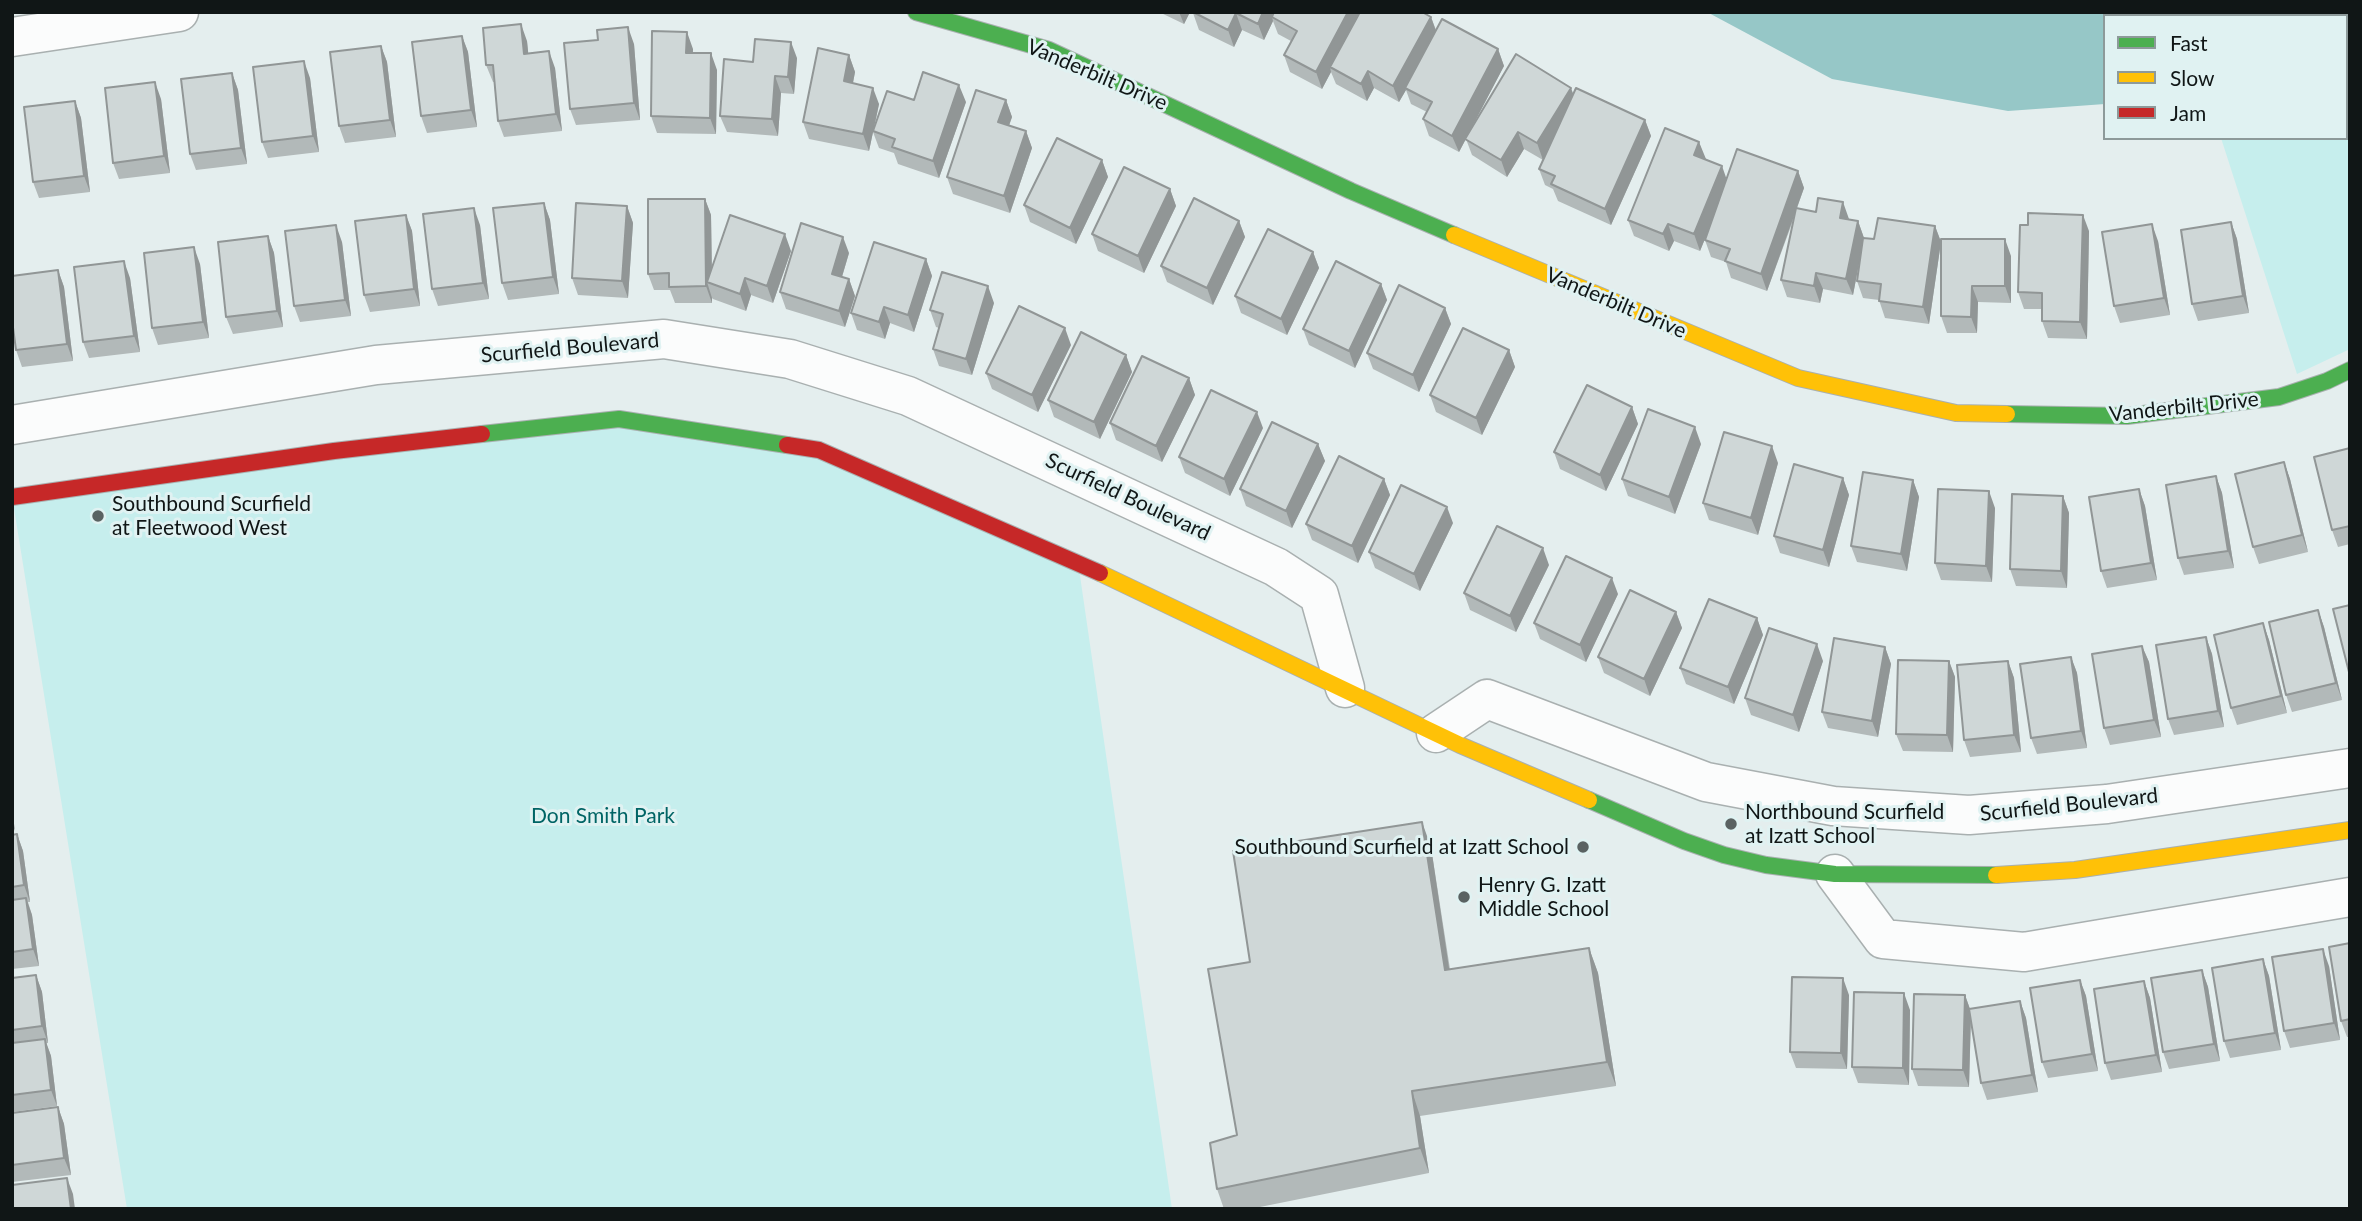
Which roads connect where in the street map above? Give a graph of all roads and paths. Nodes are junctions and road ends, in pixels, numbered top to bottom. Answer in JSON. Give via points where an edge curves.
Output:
{"nodes":[{"id":1,"x":178,"y":12,"type":"edge"},
{"id":2,"x":916,"y":12,"type":"edge"},
{"id":3,"x":12,"y":37,"type":"edge"},
{"id":4,"x":2350,"y":370,"type":"edge"},
{"id":5,"x":12,"y":425,"type":"edge"},
{"id":6,"x":12,"y":496,"type":"edge"},
{"id":7,"x":1345,"y":688,"type":"junction"},
{"id":8,"x":1436,"y":733,"type":"junction"},
{"id":9,"x":2350,"y":768,"type":"edge"},
{"id":10,"x":2350,"y":830,"type":"edge"},
{"id":11,"x":1835,"y":874,"type":"junction"},
{"id":12,"x":2350,"y":897,"type":"edge"}],
"edges":[{"from":1,"to":3,"type":"street"},
{"from":2,"to":4,"type":"street","name":"Vanderbilt Drive","via":[[1049,50],[1350,191],[1798,378],[1956,414],[2127,416],[2279,397]]},
{"from":5,"to":7,"type":"street","name":"Scurfield Boulevard","via":[[376,365],[664,339],[790,359],[908,396],[1276,567],[1319,595]]},
{"from":6,"to":7,"type":"street","via":[[334,451],[619,419],[819,450],[1079,562]]},
{"from":7,"to":8,"type":"street"},
{"from":8,"to":9,"type":"street","name":"Scurfield Boulevard","via":[[1487,699],[1706,782],[1833,806],[1969,815],[2108,804]]},
{"from":8,"to":11,"type":"street","via":[[1684,841],[1756,862]]},
{"from":10,"to":11,"type":"street","via":[[2075,870],[1977,876]]},
{"from":11,"to":12,"type":"street","via":[[1883,939],[2024,952]]}]}
